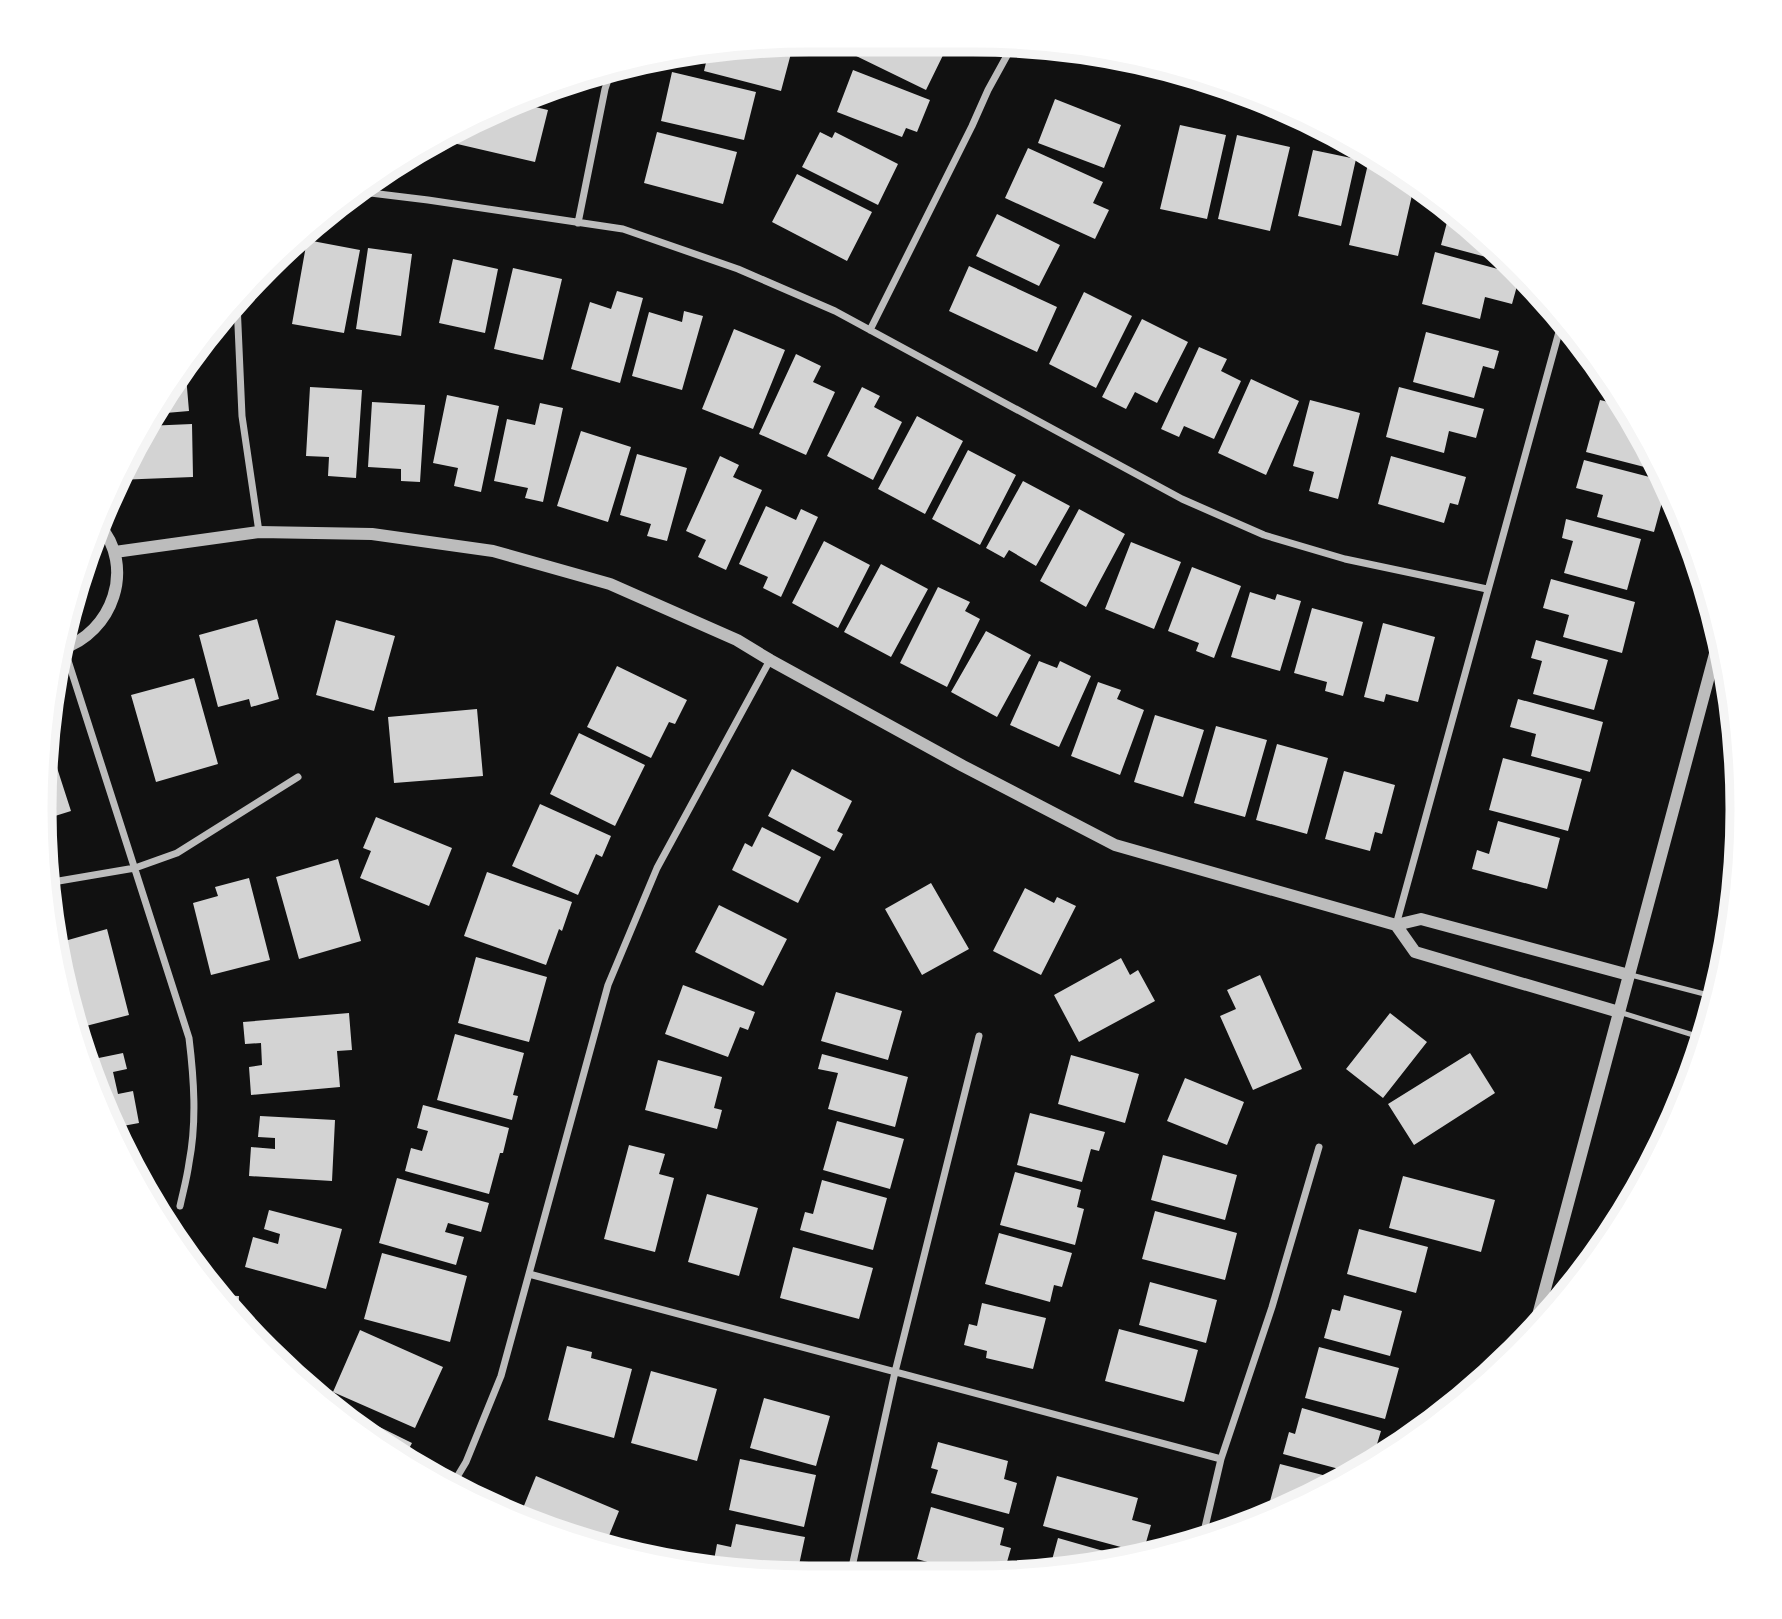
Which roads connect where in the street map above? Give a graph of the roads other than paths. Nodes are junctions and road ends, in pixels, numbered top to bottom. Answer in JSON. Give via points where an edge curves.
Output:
{"nodes":[{"id":1,"x":1008,"y":53,"type":"edge"},
{"id":2,"x":608,"y":80,"type":"edge"},
{"id":3,"x":371,"y":193,"type":"edge"},
{"id":4,"x":578,"y":223,"type":"junction"},
{"id":5,"x":237,"y":313,"type":"edge"},
{"id":6,"x":870,"y":330,"type":"junction"},
{"id":7,"x":1559,"y":331,"type":"edge"},
{"id":8,"x":259,"y":532,"type":"junction"},
{"id":9,"x":105,"y":533,"type":"edge"},
{"id":10,"x":115,"y":552,"type":"junction"},
{"id":11,"x":1487,"y":589,"type":"junction"},
{"id":12,"x":71,"y":643,"type":"edge"},
{"id":13,"x":1714,"y":658,"type":"edge"},
{"id":14,"x":770,"y":660,"type":"junction"},
{"id":15,"x":67,"y":661,"type":"edge"},
{"id":16,"x":298,"y":777,"type":"dead end"},
{"id":17,"x":135,"y":868,"type":"junction"},
{"id":18,"x":56,"y":881,"type":"edge"},
{"id":19,"x":1396,"y":925,"type":"junction"},
{"id":20,"x":1629,"y":975,"type":"junction"},
{"id":21,"x":1706,"y":995,"type":"edge"},
{"id":22,"x":1619,"y":1012,"type":"junction"},
{"id":23,"x":1695,"y":1035,"type":"edge"},
{"id":24,"x":979,"y":1036,"type":"dead end"},
{"id":25,"x":1319,"y":1147,"type":"dead end"},
{"id":26,"x":180,"y":1206,"type":"dead end"},
{"id":27,"x":529,"y":1274,"type":"junction"},
{"id":28,"x":1539,"y":1312,"type":"edge"},
{"id":29,"x":895,"y":1372,"type":"junction"},
{"id":30,"x":1221,"y":1459,"type":"junction"},
{"id":31,"x":457,"y":1478,"type":"edge"},
{"id":32,"x":1204,"y":1530,"type":"edge"},
{"id":33,"x":852,"y":1566,"type":"edge"}],
"edges":[{"from":1,"to":6,"type":"street"},
{"from":2,"to":4,"type":"street"},
{"from":3,"to":4,"type":"street"},
{"from":4,"to":6,"type":"street","via":[[623,229],[738,269]]},
{"from":5,"to":8,"type":"street","via":[[242,416]]},
{"from":6,"to":11,"type":"street","via":[[1182,499],[1264,535],[1345,559]]},
{"from":7,"to":11,"type":"street"},
{"from":8,"to":10,"type":"street"},
{"from":8,"to":14,"type":"street","via":[[372,534],[493,551],[610,584],[737,640]]},
{"from":9,"to":10,"type":"street"},
{"from":10,"to":12,"type":"street","via":[[118,579],[109,611],[92,632]]},
{"from":11,"to":19,"type":"street"},
{"from":13,"to":20,"type":"street"},
{"from":14,"to":19,"type":"street","via":[[1115,845]]},
{"from":14,"to":27,"type":"street","via":[[657,869],[608,985]]},
{"from":15,"to":17,"type":"street"},
{"from":16,"to":17,"type":"street","via":[[177,853]]},
{"from":17,"to":18,"type":"street"},
{"from":17,"to":26,"type":"street","via":[[189,1038],[194,1073],[190,1162]]},
{"from":19,"to":20,"type":"street","via":[[1421,919]]},
{"from":19,"to":22,"type":"street","via":[[1415,952]]},
{"from":20,"to":21,"type":"lane"},
{"from":20,"to":22,"type":"street"},
{"from":22,"to":23,"type":"lane"},
{"from":22,"to":28,"type":"street"},
{"from":24,"to":29,"type":"street"},
{"from":25,"to":30,"type":"street"},
{"from":27,"to":29,"type":"street"},
{"from":27,"to":31,"type":"street","via":[[501,1376]]},
{"from":29,"to":30,"type":"street"},
{"from":29,"to":33,"type":"street"},
{"from":30,"to":32,"type":"street"}]}
